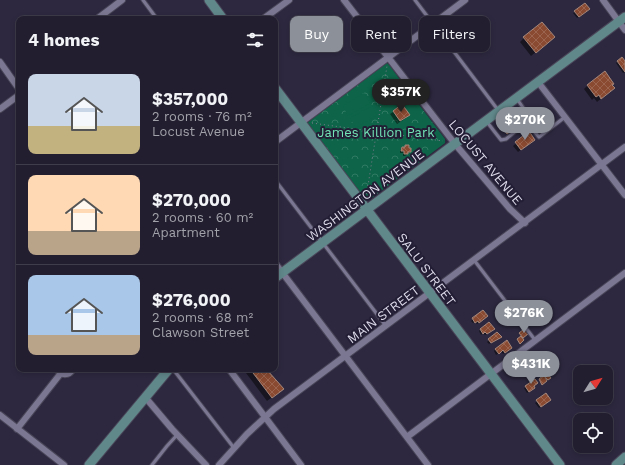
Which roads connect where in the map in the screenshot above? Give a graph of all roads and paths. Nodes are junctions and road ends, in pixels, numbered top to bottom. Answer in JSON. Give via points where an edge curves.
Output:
{"nodes":[{"id":1,"x":122,"y":0,"type":"edge"},
{"id":2,"x":143,"y":0,"type":"edge"},
{"id":3,"x":209,"y":0,"type":"edge"},
{"id":4,"x":289,"y":0,"type":"edge"},
{"id":5,"x":344,"y":0,"type":"edge"},
{"id":6,"x":415,"y":0,"type":"edge"},
{"id":7,"x":466,"y":0,"type":"edge"},
{"id":8,"x":603,"y":0,"type":"edge"},
{"id":9,"x":100,"y":16,"type":"edge"},
{"id":10,"x":155,"y":16,"type":"edge"},
{"id":11,"x":221,"y":16,"type":"edge"},
{"id":12,"x":267,"y":16,"type":"edge"},
{"id":13,"x":427,"y":16,"type":"edge"},
{"id":14,"x":444,"y":16,"type":"edge"},
{"id":15,"x":622,"y":20,"type":"edge"},
{"id":16,"x":625,"y":30,"type":"edge"},
{"id":17,"x":419,"y":34,"type":"edge"},
{"id":18,"x":454,"y":52,"type":"edge"},
{"id":19,"x":388,"y":57,"type":"junction"},
{"id":20,"x":0,"y":62,"type":"edge"},
{"id":21,"x":387,"y":66,"type":"dead end"},
{"id":22,"x":16,"y":79,"type":"edge"},
{"id":23,"x":538,"y":82,"type":"junction"},
{"id":24,"x":278,"y":92,"type":"edge"},
{"id":25,"x":16,"y":97,"type":"edge"},
{"id":26,"x":516,"y":98,"type":"junction"},
{"id":27,"x":0,"y":109,"type":"edge"},
{"id":28,"x":499,"y":111,"type":"junction"},
{"id":29,"x":565,"y":117,"type":"junction"},
{"id":30,"x":486,"y":121,"type":"junction"},
{"id":31,"x":305,"y":123,"type":"junction"},
{"id":32,"x":527,"y":123,"type":"junction"},
{"id":33,"x":377,"y":132,"type":"junction"},
{"id":34,"x":278,"y":140,"type":"edge"},
{"id":35,"x":443,"y":141,"type":"dead end"},
{"id":36,"x":455,"y":144,"type":"junction"},
{"id":37,"x":625,"y":148,"type":"edge"},
{"id":38,"x":602,"y":165,"type":"junction"},
{"id":39,"x":278,"y":184,"type":"edge"},
{"id":40,"x":625,"y":195,"type":"edge"},
{"id":41,"x":364,"y":200,"type":"dead end"},
{"id":42,"x":367,"y":210,"type":"junction"},
{"id":43,"x":525,"y":223,"type":"junction"},
{"id":44,"x":323,"y":243,"type":"junction"},
{"id":45,"x":474,"y":260,"type":"junction"},
{"id":46,"x":625,"y":273,"type":"edge"},
{"id":47,"x":279,"y":275,"type":"edge"},
{"id":48,"x":430,"y":293,"type":"junction"},
{"id":49,"x":386,"y":326,"type":"junction"},
{"id":50,"x":535,"y":340,"type":"junction"},
{"id":51,"x":346,"y":356,"type":"junction"},
{"id":52,"x":58,"y":372,"type":"edge"},
{"id":53,"x":166,"y":372,"type":"edge"},
{"id":54,"x":175,"y":372,"type":"edge"},
{"id":55,"x":231,"y":372,"type":"edge"},
{"id":56,"x":490,"y":374,"type":"junction"},
{"id":57,"x":145,"y":397,"type":"junction"},
{"id":58,"x":0,"y":415,"type":"edge"},
{"id":59,"x":265,"y":416,"type":"junction"},
{"id":60,"x":17,"y":429,"type":"junction"},
{"id":61,"x":178,"y":435,"type":"junction"},
{"id":62,"x":407,"y":437,"type":"junction"},
{"id":63,"x":234,"y":448,"type":"junction"},
{"id":64,"x":625,"y":457,"type":"edge"},
{"id":65,"x":64,"y":465,"type":"edge"},
{"id":66,"x":89,"y":465,"type":"edge"},
{"id":67,"x":152,"y":465,"type":"edge"},
{"id":68,"x":206,"y":465,"type":"edge"},
{"id":69,"x":219,"y":465,"type":"edge"},
{"id":70,"x":301,"y":465,"type":"edge"},
{"id":71,"x":428,"y":465,"type":"edge"},
{"id":72,"x":560,"y":465,"type":"edge"},
{"id":73,"x":616,"y":465,"type":"edge"}],
"edges":[{"from":1,"to":9,"type":"street"},
{"from":2,"to":10,"type":"lane"},
{"from":3,"to":11,"type":"main road"},
{"from":4,"to":12,"type":"street"},
{"from":5,"to":19,"type":"street","name":"LOCUST AVENUE"},
{"from":6,"to":13,"type":"lane"},
{"from":7,"to":14,"type":"street"},
{"from":8,"to":15,"type":"street"},
{"from":15,"to":16,"type":"street"},
{"from":15,"to":23,"type":"main road","name":"WASHINGTON AVENUE"},
{"from":17,"to":19,"type":"street"},
{"from":18,"to":28,"type":"lane"},
{"from":19,"to":31,"type":"street"},
{"from":19,"to":36,"type":"street","name":"LOCUST AVENUE"},
{"from":20,"to":22,"type":"street"},
{"from":21,"to":33,"type":"path"},
{"from":23,"to":26,"type":"main road","name":"WASHINGTON AVENUE"},
{"from":23,"to":29,"type":"street"},
{"from":24,"to":31,"type":"main road","name":"SALU STREET"},
{"from":25,"to":27,"type":"street"},
{"from":26,"to":28,"type":"main road","name":"WASHINGTON AVENUE"},
{"from":26,"to":32,"type":"lane","via":[[531,119]]},
{"from":28,"to":30,"type":"main road","name":"WASHINGTON AVENUE"},
{"from":29,"to":32,"type":"lane","via":[[539,137]]},
{"from":29,"to":38,"type":"street"},
{"from":30,"to":32,"type":"lane","via":[[501,140]]},
{"from":30,"to":36,"type":"main road","name":"WASHINGTON AVENUE"},
{"from":31,"to":33,"type":"path"},
{"from":31,"to":34,"type":"street"},
{"from":31,"to":42,"type":"main road","name":"SALU STREET"},
{"from":33,"to":35,"type":"path"},
{"from":33,"to":41,"type":"path","via":[[367,197]]},
{"from":36,"to":42,"type":"main road","name":"WASHINGTON AVENUE"},
{"from":36,"to":43,"type":"street","name":"LOCUST AVENUE"},
{"from":37,"to":38,"type":"street","name":"MAIN STREET"},
{"from":38,"to":40,"type":"street"},
{"from":38,"to":43,"type":"street","name":"MAIN STREET"},
{"from":39,"to":44,"type":"lane"},
{"from":42,"to":44,"type":"main road","name":"WASHINGTON AVENUE"},
{"from":42,"to":48,"type":"main road","name":"SALU STREET"},
{"from":43,"to":45,"type":"street","name":"MAIN STREET"},
{"from":44,"to":47,"type":"main road","name":"WASHINGTON AVENUE"},
{"from":44,"to":49,"type":"lane"},
{"from":45,"to":48,"type":"street","name":"MAIN STREET"},
{"from":45,"to":50,"type":"lane"},
{"from":46,"to":50,"type":"street"},
{"from":47,"to":51,"type":"street"},
{"from":48,"to":49,"type":"street","name":"MAIN STREET"},
{"from":48,"to":56,"type":"main road","name":"SALU STREET"},
{"from":49,"to":51,"type":"street","name":"MAIN STREET"},
{"from":50,"to":56,"type":"street"},
{"from":51,"to":59,"type":"street","name":"MAIN STREET"},
{"from":51,"to":62,"type":"street"},
{"from":52,"to":60,"type":"street"},
{"from":53,"to":57,"type":"main road"},
{"from":54,"to":63,"type":"lane"},
{"from":55,"to":59,"type":"street"},
{"from":56,"to":62,"type":"street"},
{"from":56,"to":72,"type":"main road","name":"SALU STREET"},
{"from":57,"to":61,"type":"street"},
{"from":57,"to":66,"type":"main road"},
{"from":58,"to":60,"type":"street"},
{"from":59,"to":63,"type":"street","name":"MAIN STREET"},
{"from":59,"to":70,"type":"street"},
{"from":60,"to":65,"type":"street"},
{"from":61,"to":67,"type":"lane"},
{"from":61,"to":68,"type":"street"},
{"from":62,"to":71,"type":"street"},
{"from":63,"to":69,"type":"street","name":"MAIN STREET"},
{"from":64,"to":73,"type":"main road"}]}
